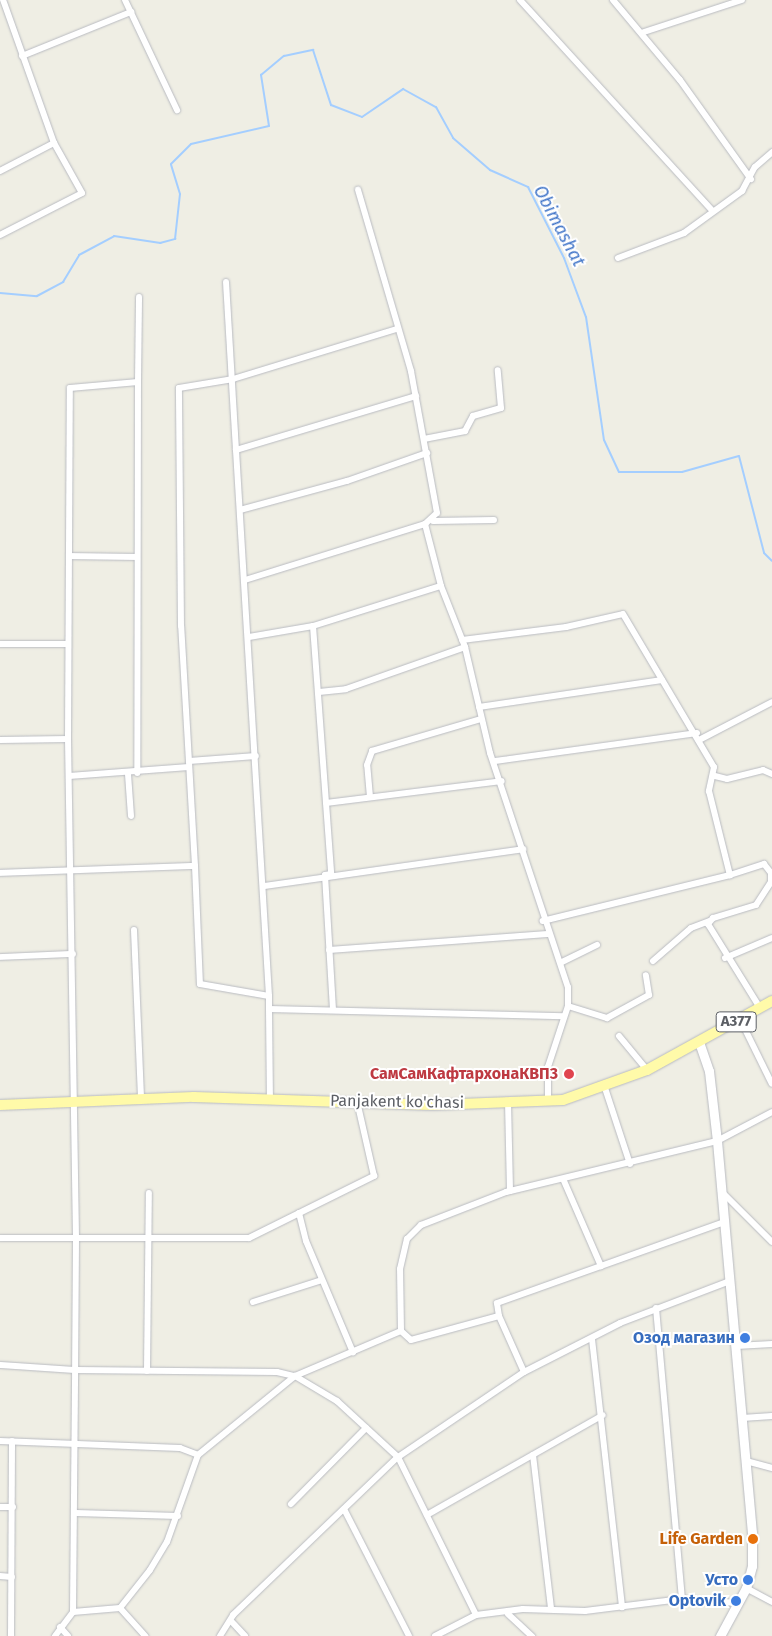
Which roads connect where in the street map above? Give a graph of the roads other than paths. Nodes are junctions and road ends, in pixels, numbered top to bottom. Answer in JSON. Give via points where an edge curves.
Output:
{"nodes":[{"id":1,"x":3,"y":0,"type":"edge"},
{"id":2,"x":124,"y":0,"type":"edge"},
{"id":3,"x":520,"y":0,"type":"edge"},
{"id":4,"x":614,"y":0,"type":"edge"},
{"id":5,"x":742,"y":0,"type":"edge"},
{"id":6,"x":131,"y":12,"type":"junction"},
{"id":7,"x":644,"y":32,"type":"dead end"},
{"id":8,"x":22,"y":56,"type":"junction"},
{"id":9,"x":177,"y":110,"type":"dead end"},
{"id":10,"x":54,"y":143,"type":"junction"},
{"id":11,"x":772,"y":152,"type":"edge"},
{"id":12,"x":0,"y":171,"type":"edge"},
{"id":13,"x":751,"y":179,"type":"junction"},
{"id":14,"x":358,"y":190,"type":"dead end"},
{"id":15,"x":712,"y":210,"type":"junction"},
{"id":16,"x":0,"y":235,"type":"edge"},
{"id":17,"x":618,"y":258,"type":"dead end"},
{"id":18,"x":226,"y":282,"type":"dead end"},
{"id":19,"x":139,"y":296,"type":"dead end"},
{"id":20,"x":397,"y":329,"type":"junction"},
{"id":21,"x":498,"y":370,"type":"dead end"},
{"id":22,"x":233,"y":379,"type":"junction"},
{"id":23,"x":138,"y":382,"type":"junction"},
{"id":24,"x":416,"y":396,"type":"junction"},
{"id":25,"x":424,"y":439,"type":"junction"},
{"id":26,"x":236,"y":450,"type":"junction"},
{"id":27,"x":427,"y":453,"type":"junction"},
{"id":28,"x":240,"y":510,"type":"junction"},
{"id":29,"x":494,"y":520,"type":"dead end"},
{"id":30,"x":433,"y":521,"type":"junction"},
{"id":31,"x":425,"y":524,"type":"junction"},
{"id":32,"x":69,"y":556,"type":"junction"},
{"id":33,"x":135,"y":557,"type":"junction"},
{"id":34,"x":245,"y":580,"type":"junction"},
{"id":35,"x":441,"y":586,"type":"junction"},
{"id":36,"x":314,"y":626,"type":"junction"},
{"id":37,"x":249,"y":637,"type":"junction"},
{"id":38,"x":462,"y":640,"type":"junction"},
{"id":39,"x":0,"y":644,"type":"edge"},
{"id":40,"x":68,"y":644,"type":"junction"},
{"id":41,"x":465,"y":647,"type":"junction"},
{"id":42,"x":662,"y":680,"type":"junction"},
{"id":43,"x":319,"y":692,"type":"junction"},
{"id":44,"x":772,"y":702,"type":"edge"},
{"id":45,"x":479,"y":707,"type":"junction"},
{"id":46,"x":481,"y":719,"type":"junction"},
{"id":47,"x":699,"y":736,"type":"junction"},
{"id":48,"x":68,"y":739,"type":"junction"},
{"id":49,"x":0,"y":740,"type":"edge"},
{"id":50,"x":256,"y":756,"type":"junction"},
{"id":51,"x":494,"y":761,"type":"junction"},
{"id":52,"x":189,"y":764,"type":"junction"},
{"id":53,"x":137,"y":773,"type":"junction"},
{"id":54,"x":128,"y":774,"type":"junction"},
{"id":55,"x":772,"y":774,"type":"edge"},
{"id":56,"x":69,"y":776,"type":"junction"},
{"id":57,"x":715,"y":776,"type":"junction"},
{"id":58,"x":502,"y":781,"type":"junction"},
{"id":59,"x":370,"y":797,"type":"junction"},
{"id":60,"x":326,"y":803,"type":"junction"},
{"id":61,"x":131,"y":816,"type":"dead end"},
{"id":62,"x":523,"y":849,"type":"junction"},
{"id":63,"x":195,"y":866,"type":"junction"},
{"id":64,"x":71,"y":872,"type":"junction"},
{"id":65,"x":771,"y":872,"type":"edge"},
{"id":66,"x":0,"y":873,"type":"edge"},
{"id":67,"x":325,"y":875,"type":"junction"},
{"id":68,"x":730,"y":876,"type":"junction"},
{"id":69,"x":264,"y":886,"type":"junction"},
{"id":70,"x":543,"y":921,"type":"junction"},
{"id":71,"x":709,"y":921,"type":"junction"},
{"id":72,"x":134,"y":930,"type":"dead end"},
{"id":73,"x":547,"y":934,"type":"junction"},
{"id":74,"x":772,"y":938,"type":"edge"},
{"id":75,"x":597,"y":945,"type":"dead end"},
{"id":76,"x":329,"y":950,"type":"junction"},
{"id":77,"x":73,"y":954,"type":"junction"},
{"id":78,"x":0,"y":957,"type":"edge"},
{"id":79,"x":725,"y":958,"type":"junction"},
{"id":80,"x":653,"y":960,"type":"dead end"},
{"id":81,"x":562,"y":962,"type":"junction"},
{"id":82,"x":646,"y":975,"type":"dead end"},
{"id":83,"x":269,"y":996,"type":"junction"},
{"id":84,"x":772,"y":1001,"type":"edge"},
{"id":85,"x":568,"y":1006,"type":"junction"},
{"id":86,"x":269,"y":1008,"type":"junction"},
{"id":87,"x":760,"y":1008,"type":"junction"},
{"id":88,"x":333,"y":1010,"type":"junction"},
{"id":89,"x":564,"y":1016,"type":"junction"},
{"id":90,"x":740,"y":1020,"type":"junction"},
{"id":91,"x":619,"y":1036,"type":"dead end"},
{"id":92,"x":699,"y":1042,"type":"junction"},
{"id":93,"x":647,"y":1070,"type":"junction"},
{"id":94,"x":772,"y":1084,"type":"edge"},
{"id":95,"x":606,"y":1088,"type":"junction"},
{"id":96,"x":270,"y":1099,"type":"junction"},
{"id":97,"x":141,"y":1100,"type":"junction"},
{"id":98,"x":357,"y":1101,"type":"junction"},
{"id":99,"x":548,"y":1101,"type":"junction"},
{"id":100,"x":508,"y":1102,"type":"junction"},
{"id":101,"x":0,"y":1105,"type":"edge"},
{"id":102,"x":74,"y":1105,"type":"junction"},
{"id":103,"x":772,"y":1112,"type":"edge"},
{"id":104,"x":717,"y":1141,"type":"junction"},
{"id":105,"x":630,"y":1164,"type":"junction"},
{"id":106,"x":564,"y":1181,"type":"junction"},
{"id":107,"x":510,"y":1191,"type":"junction"},
{"id":108,"x":721,"y":1191,"type":"junction"},
{"id":109,"x":149,"y":1193,"type":"dead end"},
{"id":110,"x":300,"y":1213,"type":"junction"},
{"id":111,"x":724,"y":1222,"type":"junction"},
{"id":112,"x":0,"y":1238,"type":"edge"},
{"id":113,"x":76,"y":1239,"type":"junction"},
{"id":114,"x":149,"y":1239,"type":"junction"},
{"id":115,"x":772,"y":1242,"type":"edge"},
{"id":116,"x":602,"y":1266,"type":"junction"},
{"id":117,"x":322,"y":1280,"type":"junction"},
{"id":118,"x":730,"y":1281,"type":"junction"},
{"id":119,"x":253,"y":1302,"type":"dead end"},
{"id":120,"x":656,"y":1308,"type":"junction"},
{"id":121,"x":499,"y":1316,"type":"junction"},
{"id":122,"x":401,"y":1331,"type":"junction"},
{"id":123,"x":592,"y":1338,"type":"junction"},
{"id":124,"x":772,"y":1344,"type":"edge"},
{"id":125,"x":736,"y":1346,"type":"junction"},
{"id":126,"x":354,"y":1352,"type":"junction"},
{"id":127,"x":0,"y":1365,"type":"edge"},
{"id":128,"x":75,"y":1370,"type":"junction"},
{"id":129,"x":147,"y":1371,"type":"junction"},
{"id":130,"x":524,"y":1372,"type":"junction"},
{"id":131,"x":295,"y":1376,"type":"junction"},
{"id":132,"x":604,"y":1415,"type":"junction"},
{"id":133,"x":772,"y":1416,"type":"edge"},
{"id":134,"x":742,"y":1418,"type":"junction"},
{"id":135,"x":366,"y":1428,"type":"junction"},
{"id":136,"x":0,"y":1441,"type":"edge"},
{"id":137,"x":12,"y":1442,"type":"junction"},
{"id":138,"x":75,"y":1444,"type":"junction"},
{"id":139,"x":198,"y":1455,"type":"junction"},
{"id":140,"x":533,"y":1455,"type":"junction"},
{"id":141,"x":398,"y":1457,"type":"junction"},
{"id":142,"x":746,"y":1461,"type":"junction"},
{"id":143,"x":772,"y":1468,"type":"edge"},
{"id":144,"x":291,"y":1504,"type":"dead end"},
{"id":145,"x":0,"y":1507,"type":"edge"},
{"id":146,"x":13,"y":1507,"type":"junction"},
{"id":147,"x":344,"y":1509,"type":"junction"},
{"id":148,"x":76,"y":1513,"type":"junction"},
{"id":149,"x":427,"y":1515,"type":"junction"},
{"id":150,"x":178,"y":1516,"type":"junction"},
{"id":151,"x":0,"y":1576,"type":"edge"},
{"id":152,"x":12,"y":1577,"type":"junction"},
{"id":153,"x":746,"y":1588,"type":"junction"},
{"id":154,"x":682,"y":1599,"type":"junction"},
{"id":155,"x":772,"y":1602,"type":"edge"},
{"id":156,"x":738,"y":1603,"type":"junction"},
{"id":157,"x":622,"y":1607,"type":"junction"},
{"id":158,"x":120,"y":1608,"type":"junction"},
{"id":159,"x":551,"y":1609,"type":"junction"},
{"id":160,"x":73,"y":1612,"type":"junction"},
{"id":161,"x":508,"y":1614,"type":"junction"},
{"id":162,"x":476,"y":1615,"type":"junction"},
{"id":163,"x":232,"y":1622,"type":"junction"},
{"id":164,"x":60,"y":1627,"type":"junction"},
{"id":165,"x":11,"y":1636,"type":"edge"},
{"id":166,"x":55,"y":1636,"type":"edge"},
{"id":167,"x":68,"y":1636,"type":"edge"},
{"id":168,"x":145,"y":1636,"type":"edge"},
{"id":169,"x":220,"y":1636,"type":"edge"},
{"id":170,"x":245,"y":1636,"type":"edge"},
{"id":171,"x":409,"y":1636,"type":"edge"},
{"id":172,"x":435,"y":1636,"type":"edge"},
{"id":173,"x":530,"y":1636,"type":"edge"},
{"id":174,"x":720,"y":1636,"type":"edge"}],
"edges":[{"from":1,"to":8,"type":"street"},
{"from":2,"to":6,"type":"street"},
{"from":3,"to":15,"type":"street"},
{"from":4,"to":13,"type":"street","via":[[680,80]]},
{"from":5,"to":7,"type":"street"},
{"from":6,"to":8,"type":"street"},
{"from":6,"to":9,"type":"street"},
{"from":8,"to":10,"type":"street"},
{"from":10,"to":12,"type":"street"},
{"from":10,"to":16,"type":"street","via":[[82,193]]},
{"from":11,"to":13,"type":"street","via":[[755,167]]},
{"from":13,"to":15,"type":"street"},
{"from":14,"to":20,"type":"street"},
{"from":15,"to":17,"type":"street","via":[[684,233]]},
{"from":18,"to":22,"type":"street"},
{"from":19,"to":23,"type":"street"},
{"from":20,"to":22,"type":"street"},
{"from":20,"to":24,"type":"street"},
{"from":21,"to":25,"type":"street","via":[[501,408],[473,416],[465,431]]},
{"from":22,"to":26,"type":"street"},
{"from":22,"to":52,"type":"street","via":[[179,388],[181,626]]},
{"from":23,"to":32,"type":"street","via":[[70,388]]},
{"from":23,"to":33,"type":"street"},
{"from":24,"to":25,"type":"street"},
{"from":24,"to":26,"type":"street"},
{"from":25,"to":27,"type":"street"},
{"from":26,"to":28,"type":"street"},
{"from":27,"to":28,"type":"street","via":[[347,481]]},
{"from":27,"to":30,"type":"street","via":[[437,513]]},
{"from":28,"to":34,"type":"street"},
{"from":29,"to":30,"type":"street"},
{"from":30,"to":31,"type":"street"},
{"from":31,"to":34,"type":"street"},
{"from":31,"to":35,"type":"street"},
{"from":32,"to":33,"type":"street"},
{"from":32,"to":40,"type":"street"},
{"from":33,"to":53,"type":"street"},
{"from":34,"to":37,"type":"street"},
{"from":35,"to":36,"type":"street"},
{"from":35,"to":38,"type":"street"},
{"from":36,"to":37,"type":"street"},
{"from":36,"to":43,"type":"street"},
{"from":37,"to":50,"type":"street"},
{"from":38,"to":41,"type":"street"},
{"from":38,"to":42,"type":"street","via":[[566,627],[623,614]]},
{"from":39,"to":40,"type":"street"},
{"from":40,"to":48,"type":"street"},
{"from":41,"to":43,"type":"street","via":[[346,689]]},
{"from":41,"to":45,"type":"street"},
{"from":42,"to":45,"type":"street"},
{"from":42,"to":47,"type":"street"},
{"from":43,"to":60,"type":"street"},
{"from":44,"to":47,"type":"street"},
{"from":45,"to":46,"type":"street"},
{"from":46,"to":51,"type":"street"},
{"from":46,"to":59,"type":"street","via":[[372,751],[367,765]]},
{"from":47,"to":51,"type":"street"},
{"from":47,"to":57,"type":"street"},
{"from":48,"to":49,"type":"street"},
{"from":48,"to":56,"type":"street"},
{"from":50,"to":52,"type":"street"},
{"from":50,"to":69,"type":"street"},
{"from":51,"to":58,"type":"street"},
{"from":52,"to":53,"type":"street"},
{"from":52,"to":63,"type":"street"},
{"from":53,"to":54,"type":"street"},
{"from":54,"to":56,"type":"street"},
{"from":54,"to":61,"type":"street"},
{"from":55,"to":57,"type":"street","via":[[763,770],[727,779]]},
{"from":56,"to":64,"type":"street"},
{"from":57,"to":68,"type":"street","via":[[709,791]]},
{"from":58,"to":59,"type":"street"},
{"from":58,"to":62,"type":"street"},
{"from":59,"to":60,"type":"street"},
{"from":60,"to":67,"type":"street","via":[[332,874]]},
{"from":62,"to":67,"type":"street"},
{"from":62,"to":70,"type":"street"},
{"from":63,"to":64,"type":"street"},
{"from":63,"to":83,"type":"street","via":[[200,984]]},
{"from":64,"to":66,"type":"street"},
{"from":64,"to":77,"type":"street"},
{"from":65,"to":68,"type":"street","via":[[764,864]]},
{"from":65,"to":71,"type":"street","via":[[771,882],[756,905]]},
{"from":67,"to":69,"type":"street"},
{"from":67,"to":76,"type":"street"},
{"from":68,"to":70,"type":"street"},
{"from":69,"to":83,"type":"street"},
{"from":70,"to":73,"type":"street"},
{"from":71,"to":79,"type":"street","via":[[708,927]]},
{"from":71,"to":80,"type":"street","via":[[690,928]]},
{"from":72,"to":97,"type":"street"},
{"from":73,"to":76,"type":"street"},
{"from":73,"to":81,"type":"street"},
{"from":74,"to":79,"type":"street"},
{"from":75,"to":81,"type":"street"},
{"from":76,"to":88,"type":"street"},
{"from":77,"to":78,"type":"street"},
{"from":77,"to":102,"type":"street"},
{"from":79,"to":87,"type":"street"},
{"from":81,"to":85,"type":"street"},
{"from":82,"to":85,"type":"street","via":[[649,995],[607,1018]]},
{"from":83,"to":86,"type":"street"},
{"from":84,"to":87,"type":"main road","name":"Panjakent ko'chasi","number":"A377"},
{"from":85,"to":89,"type":"street"},
{"from":86,"to":88,"type":"street"},
{"from":86,"to":96,"type":"street"},
{"from":87,"to":90,"type":"main road","name":"Panjakent ko'chasi","number":"A377"},
{"from":88,"to":89,"type":"street"},
{"from":89,"to":99,"type":"street","via":[[548,1067]]},
{"from":90,"to":92,"type":"main road","name":"Panjakent ko'chasi","number":"A377"},
{"from":90,"to":94,"type":"street"},
{"from":91,"to":93,"type":"street"},
{"from":92,"to":93,"type":"main road","name":"Panjakent ko'chasi"},
{"from":92,"to":104,"type":"main road","via":[[709,1071]]},
{"from":93,"to":95,"type":"main road","name":"Panjakent ko'chasi"},
{"from":95,"to":99,"type":"main road","name":"Panjakent ko'chasi"},
{"from":95,"to":105,"type":"street"},
{"from":96,"to":97,"type":"main road","name":"Panjakent ko'chasi"},
{"from":96,"to":98,"type":"main road","name":"Panjakent ko'chasi"},
{"from":97,"to":102,"type":"main road","name":"Panjakent ko'chasi"},
{"from":98,"to":100,"type":"main road","name":"Panjakent ko'chasi","via":[[432,1106]]},
{"from":98,"to":110,"type":"street","via":[[374,1176]]},
{"from":99,"to":100,"type":"main road","name":"Panjakent ko'chasi"},
{"from":100,"to":107,"type":"street"},
{"from":101,"to":102,"type":"main road","name":"Panjakent ko'chasi"},
{"from":102,"to":113,"type":"street"},
{"from":103,"to":104,"type":"street"},
{"from":104,"to":105,"type":"street"},
{"from":104,"to":108,"type":"main road"},
{"from":105,"to":106,"type":"street"},
{"from":106,"to":107,"type":"street"},
{"from":106,"to":116,"type":"street"},
{"from":107,"to":122,"type":"street","via":[[412,1232],[400,1269]]},
{"from":108,"to":111,"type":"main road"},
{"from":108,"to":115,"type":"street"},
{"from":109,"to":114,"type":"street"},
{"from":110,"to":114,"type":"street","via":[[249,1238]]},
{"from":110,"to":117,"type":"street"},
{"from":111,"to":116,"type":"street"},
{"from":111,"to":118,"type":"main road"},
{"from":112,"to":113,"type":"street"},
{"from":113,"to":114,"type":"street"},
{"from":113,"to":128,"type":"street"},
{"from":114,"to":129,"type":"street"},
{"from":116,"to":121,"type":"street","via":[[498,1303]]},
{"from":117,"to":119,"type":"street"},
{"from":117,"to":126,"type":"street"},
{"from":118,"to":120,"type":"street"},
{"from":118,"to":125,"type":"main road"},
{"from":120,"to":123,"type":"street"},
{"from":120,"to":154,"type":"street"},
{"from":121,"to":122,"type":"street","via":[[411,1340]]},
{"from":121,"to":130,"type":"street"},
{"from":122,"to":126,"type":"street"},
{"from":123,"to":130,"type":"street"},
{"from":123,"to":132,"type":"street"},
{"from":124,"to":125,"type":"street"},
{"from":125,"to":134,"type":"main road"},
{"from":126,"to":131,"type":"street"},
{"from":127,"to":128,"type":"street"},
{"from":128,"to":129,"type":"street"},
{"from":128,"to":138,"type":"street"},
{"from":129,"to":131,"type":"street","via":[[277,1372]]},
{"from":130,"to":141,"type":"street"},
{"from":131,"to":135,"type":"street","via":[[337,1401]]},
{"from":131,"to":139,"type":"street"},
{"from":132,"to":140,"type":"street"},
{"from":132,"to":157,"type":"street"},
{"from":133,"to":134,"type":"street"},
{"from":134,"to":142,"type":"main road"},
{"from":135,"to":141,"type":"street"},
{"from":135,"to":144,"type":"street"},
{"from":136,"to":137,"type":"street"},
{"from":137,"to":138,"type":"street"},
{"from":137,"to":146,"type":"street"},
{"from":138,"to":139,"type":"street","via":[[180,1448]]},
{"from":138,"to":148,"type":"street"},
{"from":139,"to":150,"type":"street"},
{"from":140,"to":149,"type":"street"},
{"from":140,"to":159,"type":"street"},
{"from":141,"to":147,"type":"street"},
{"from":141,"to":149,"type":"street"},
{"from":142,"to":143,"type":"street"},
{"from":142,"to":153,"type":"main road","via":[[752,1566]]},
{"from":145,"to":146,"type":"street"},
{"from":146,"to":152,"type":"street"},
{"from":147,"to":163,"type":"street","via":[[233,1616]]},
{"from":147,"to":171,"type":"street"},
{"from":148,"to":150,"type":"street"},
{"from":148,"to":160,"type":"street"},
{"from":149,"to":162,"type":"street"},
{"from":150,"to":158,"type":"street","via":[[168,1542]]},
{"from":151,"to":152,"type":"street"},
{"from":152,"to":165,"type":"street"},
{"from":153,"to":155,"type":"street"},
{"from":153,"to":156,"type":"main road"},
{"from":154,"to":156,"type":"street"},
{"from":154,"to":157,"type":"street"},
{"from":156,"to":174,"type":"main road"},
{"from":157,"to":159,"type":"street"},
{"from":158,"to":160,"type":"street"},
{"from":158,"to":168,"type":"street"},
{"from":159,"to":161,"type":"street"},
{"from":160,"to":164,"type":"street"},
{"from":161,"to":162,"type":"street"},
{"from":161,"to":173,"type":"street"},
{"from":162,"to":172,"type":"street"},
{"from":163,"to":169,"type":"street"},
{"from":163,"to":170,"type":"street"},
{"from":164,"to":166,"type":"street"},
{"from":164,"to":167,"type":"street"}]}
